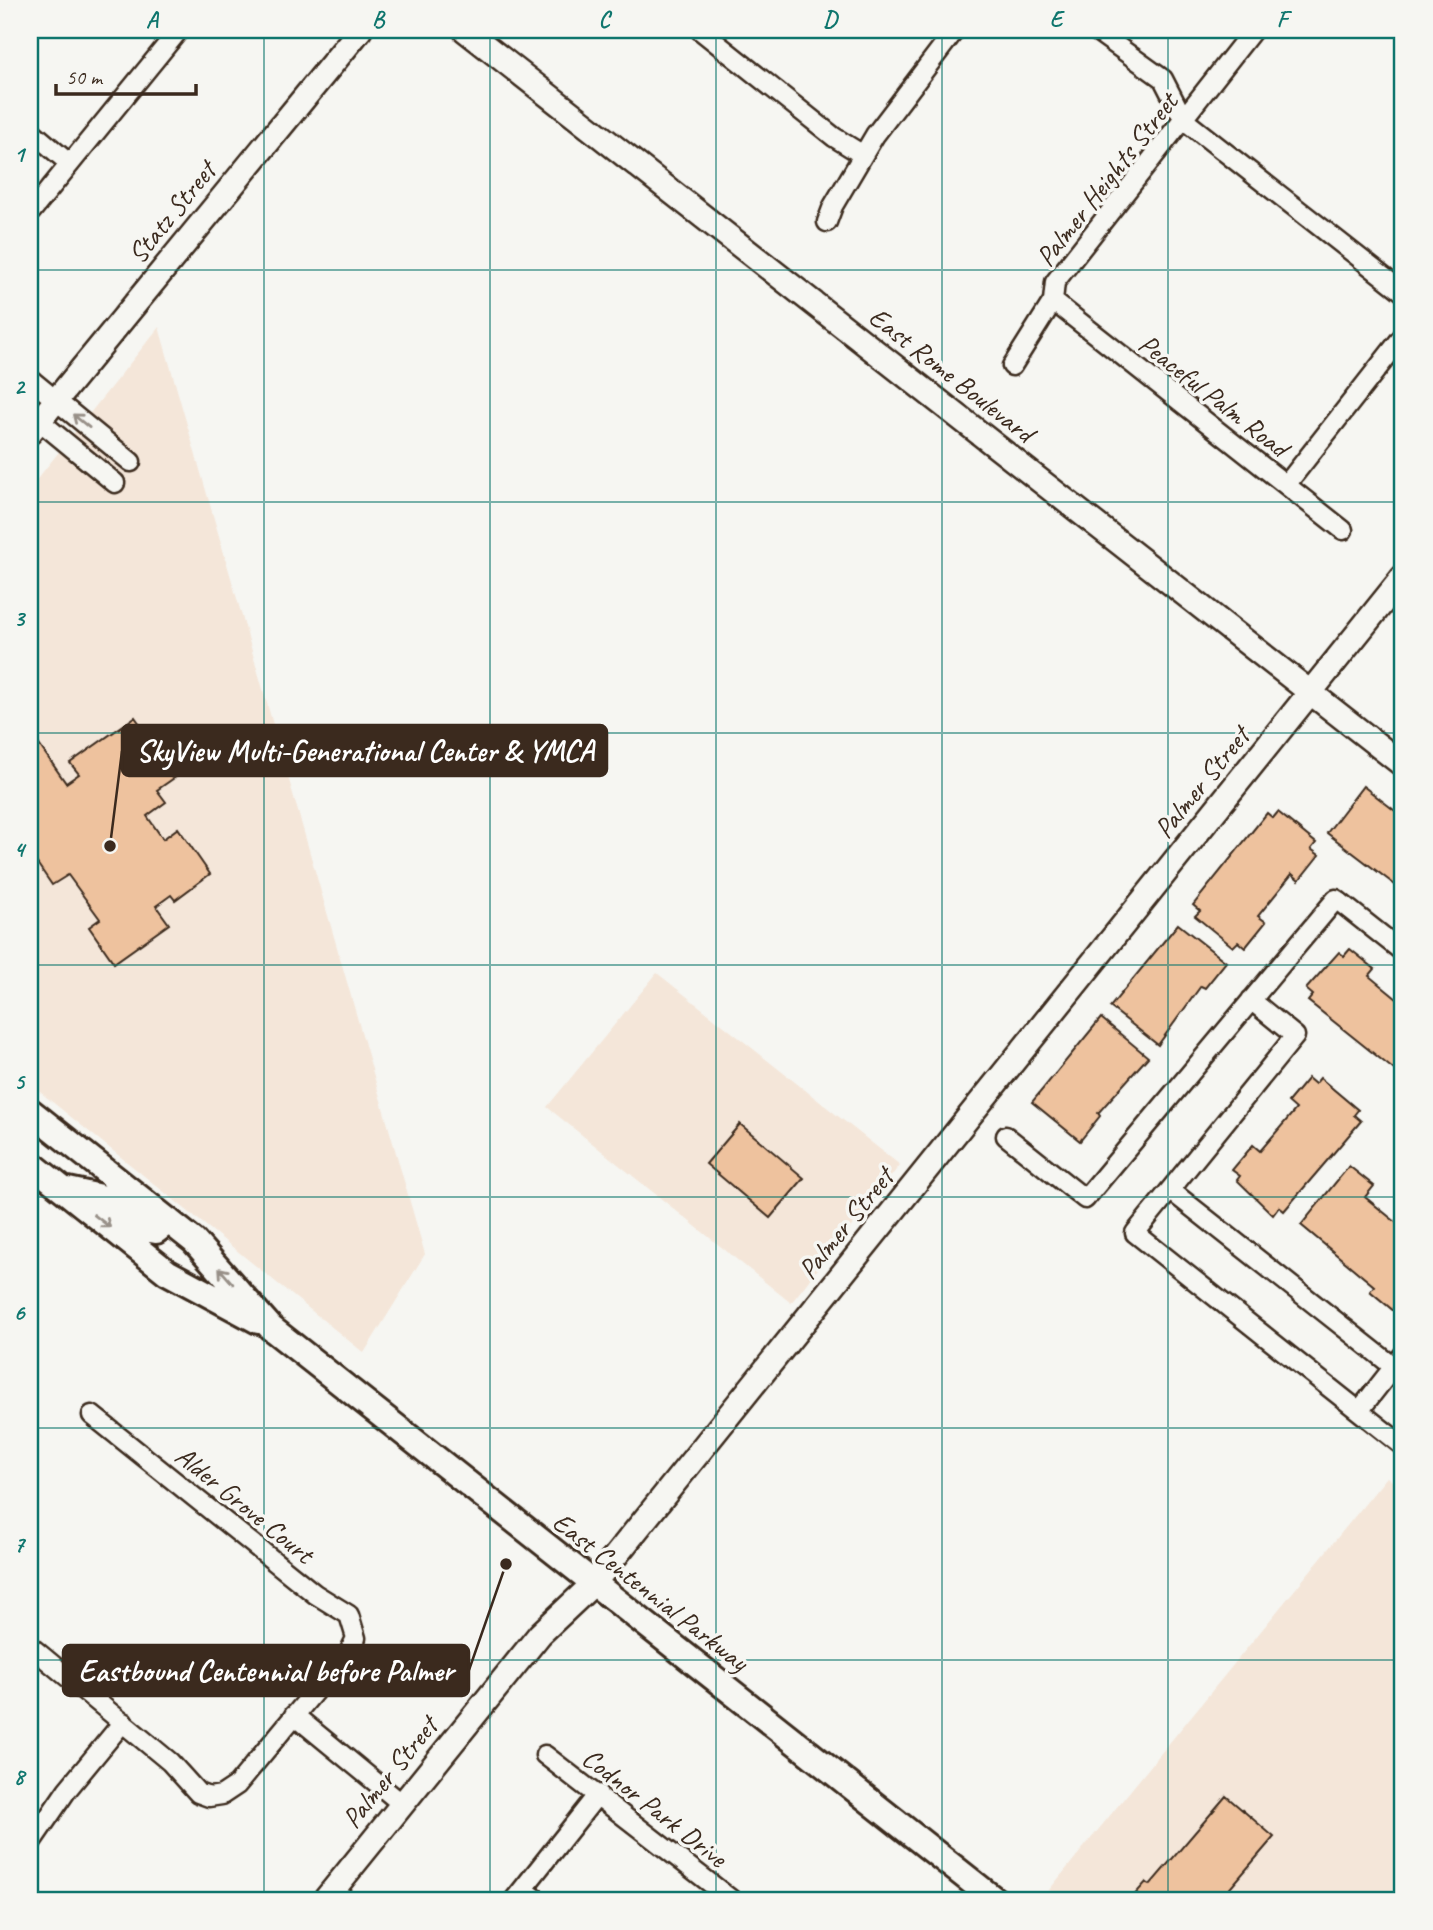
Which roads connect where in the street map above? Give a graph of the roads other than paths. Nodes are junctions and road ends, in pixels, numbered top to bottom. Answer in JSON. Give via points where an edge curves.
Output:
{"nodes":[{"id":1,"x":179,"y":30,"type":"edge"},
{"id":2,"x":359,"y":30,"type":"edge"},
{"id":3,"x":465,"y":30,"type":"edge"},
{"id":4,"x":700,"y":30,"type":"edge"},
{"id":5,"x":956,"y":30,"type":"edge"},
{"id":6,"x":1095,"y":30,"type":"edge"},
{"id":7,"x":1253,"y":30,"type":"edge"},
{"id":8,"x":1184,"y":120,"type":"junction"},
{"id":9,"x":30,"y":130,"type":"edge"},
{"id":10,"x":863,"y":155,"type":"junction"},
{"id":11,"x":70,"y":164,"type":"junction"},
{"id":12,"x":30,"y":213,"type":"edge"},
{"id":13,"x":827,"y":222,"type":"dead end"},
{"id":14,"x":1403,"y":292,"type":"edge"},
{"id":15,"x":1053,"y":301,"type":"junction"},
{"id":16,"x":1403,"y":336,"type":"edge"},
{"id":17,"x":1012,"y":366,"type":"dead end"},
{"id":18,"x":30,"y":379,"type":"edge"},
{"id":19,"x":55,"y":400,"type":"junction"},
{"id":20,"x":33,"y":422,"type":"edge"},
{"id":21,"x":131,"y":462,"type":"dead end"},
{"id":22,"x":115,"y":483,"type":"dead end"},
{"id":23,"x":1286,"y":485,"type":"junction"},
{"id":24,"x":1343,"y":530,"type":"dead end"},
{"id":25,"x":1403,"y":576,"type":"edge"},
{"id":26,"x":1311,"y":694,"type":"junction"},
{"id":27,"x":1403,"y":765,"type":"edge"},
{"id":28,"x":1403,"y":952,"type":"edge"},
{"id":29,"x":1251,"y":1000,"type":"junction"},
{"id":30,"x":30,"y":1111,"type":"edge"},
{"id":31,"x":1006,"y":1136,"type":"dead end"},
{"id":32,"x":30,"y":1163,"type":"edge"},
{"id":33,"x":61,"y":1188,"type":"junction"},
{"id":34,"x":1170,"y":1190,"type":"junction"},
{"id":35,"x":169,"y":1221,"type":"junction"},
{"id":36,"x":271,"y":1328,"type":"junction"},
{"id":37,"x":1399,"y":1361,"type":"edge"},
{"id":38,"x":1359,"y":1411,"type":"junction"},
{"id":39,"x":92,"y":1415,"type":"dead end"},
{"id":40,"x":1403,"y":1446,"type":"edge"},
{"id":41,"x":593,"y":1584,"type":"junction"},
{"id":42,"x":30,"y":1646,"type":"edge"},
{"id":43,"x":294,"y":1716,"type":"junction"},
{"id":44,"x":123,"y":1722,"type":"junction"},
{"id":45,"x":545,"y":1755,"type":"dead end"},
{"id":46,"x":598,"y":1794,"type":"junction"},
{"id":47,"x":401,"y":1803,"type":"junction"},
{"id":48,"x":30,"y":1844,"type":"edge"},
{"id":49,"x":519,"y":1895,"type":"edge"},
{"id":50,"x":325,"y":1900,"type":"edge"},
{"id":51,"x":538,"y":1900,"type":"edge"},
{"id":52,"x":732,"y":1900,"type":"edge"},
{"id":53,"x":995,"y":1900,"type":"edge"}],
"edges":[{"from":1,"to":11,"type":"street"},
{"from":2,"to":19,"type":"street","name":"Statz Street"},
{"from":3,"to":26,"type":"street","name":"East Rome Boulevard"},
{"from":4,"to":10,"type":"street"},
{"from":5,"to":10,"type":"street"},
{"from":6,"to":8,"type":"street","via":[[1163,79]]},
{"from":7,"to":8,"type":"street","name":"Palmer Heights Street"},
{"from":8,"to":14,"type":"street"},
{"from":8,"to":15,"type":"street","name":"Palmer Heights Street","via":[[1055,282]]},
{"from":9,"to":11,"type":"street"},
{"from":10,"to":13,"type":"street","via":[[832,205]]},
{"from":11,"to":12,"type":"street"},
{"from":15,"to":17,"type":"street","name":"Palmer Heights Street"},
{"from":15,"to":23,"type":"street","name":"Peaceful Palm Road"},
{"from":16,"to":23,"type":"street"},
{"from":18,"to":19,"type":"street"},
{"from":19,"to":20,"type":"street","name":"Statz Street"},
{"from":21,"to":19,"type":"street","one_way":true},
{"from":20,"to":22,"type":"street"},
{"from":23,"to":24,"type":"street","name":"Peaceful Palm Road"},
{"from":25,"to":26,"type":"street","name":"Palmer Street"},
{"from":26,"to":27,"type":"street","name":"East Rome Boulevard"},
{"from":26,"to":41,"type":"street","name":"Palmer Street"},
{"from":28,"to":29,"type":"street","via":[[1336,899]]},
{"from":29,"to":31,"type":"street","via":[[1085,1199]]},
{"from":29,"to":34,"type":"street","via":[[1295,1036]]},
{"from":30,"to":35,"type":"main road","name":"East Centennial Parkway"},
{"from":32,"to":33,"type":"main road","name":"East Centennial Parkway"},
{"from":33,"to":35,"type":"main road","via":[[106,1198],[145,1229],[156,1230]]},
{"from":33,"to":36,"type":"main road","name":"East Centennial Parkway","one_way":true,"via":[[167,1272]]},
{"from":34,"to":37,"type":"street"},
{"from":34,"to":38,"type":"street","via":[[1135,1233]]},
{"from":36,"to":35,"type":"main road","name":"East Centennial Parkway","one_way":true,"via":[[194,1241]]},
{"from":36,"to":41,"type":"main road","name":"East Centennial Parkway"},
{"from":37,"to":38,"type":"street"},
{"from":38,"to":40,"type":"street"},
{"from":39,"to":43,"type":"street","name":"Alder Grove Court","via":[[315,1594],[349,1615],[356,1638],[345,1661]]},
{"from":41,"to":47,"type":"street","name":"Palmer Street","via":[[540,1634]]},
{"from":41,"to":53,"type":"main road","name":"East Centennial Parkway"},
{"from":42,"to":44,"type":"street"},
{"from":43,"to":44,"type":"street","via":[[237,1785],[209,1797],[198,1793]]},
{"from":43,"to":47,"type":"street"},
{"from":44,"to":48,"type":"street"},
{"from":45,"to":46,"type":"street","name":"Codnor Park Drive"},
{"from":46,"to":49,"type":"street"},
{"from":46,"to":52,"type":"street","name":"Codnor Park Drive"},
{"from":47,"to":50,"type":"street","name":"Palmer Street"},
{"from":49,"to":51,"type":"street"}]}
